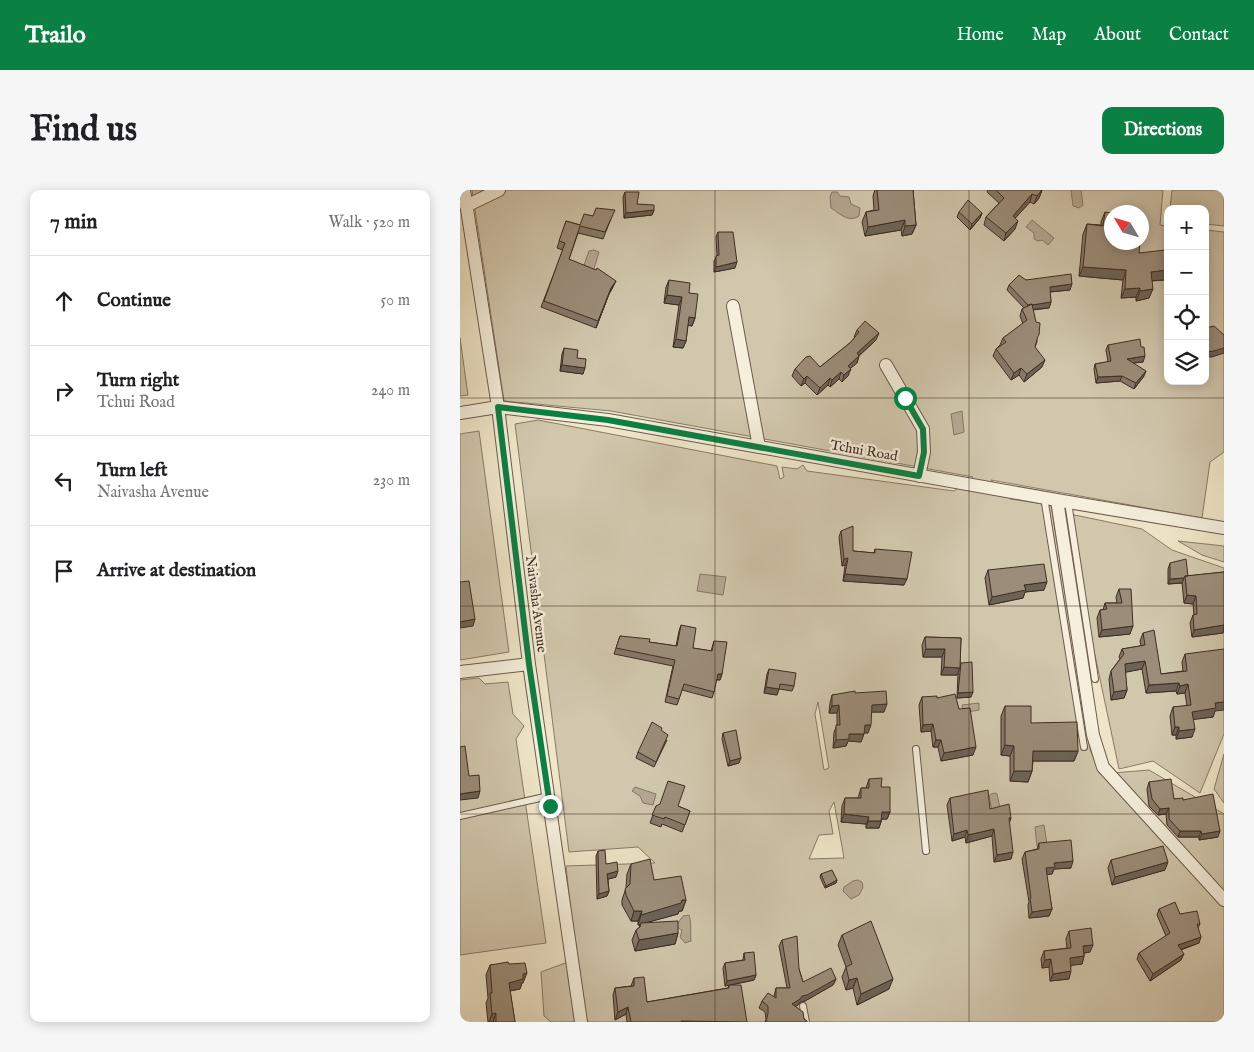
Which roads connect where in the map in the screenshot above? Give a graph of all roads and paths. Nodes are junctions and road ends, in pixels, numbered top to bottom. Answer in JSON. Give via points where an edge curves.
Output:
{"nodes":[{"id":1,"x":464,"y":190,"type":"edge"},
{"id":2,"x":498,"y":190,"type":"edge"},
{"id":3,"x":466,"y":206,"type":"junction"},
{"id":4,"x":733,"y":306,"type":"dead end"},
{"id":5,"x":886,"y":365,"type":"dead end"},
{"id":6,"x":498,"y":407,"type":"junction"},
{"id":7,"x":460,"y":414,"type":"edge"},
{"id":8,"x":759,"y":447,"type":"junction"},
{"id":9,"x":919,"y":476,"type":"junction"},
{"id":10,"x":1044,"y":498,"type":"junction"},
{"id":11,"x":1062,"y":501,"type":"junction"},
{"id":12,"x":1224,"y":528,"type":"edge"},
{"id":13,"x":529,"y":664,"type":"junction"},
{"id":14,"x":460,"y":672,"type":"edge"},
{"id":15,"x":1094,"y":679,"type":"dead end"},
{"id":16,"x":1084,"y":747,"type":"dead end"},
{"id":17,"x":916,"y":749,"type":"dead end"},
{"id":18,"x":549,"y":796,"type":"junction"},
{"id":19,"x":460,"y":816,"type":"edge"},
{"id":20,"x":926,"y":850,"type":"dead end"},
{"id":21,"x":1224,"y":900,"type":"edge"},
{"id":22,"x":803,"y":1006,"type":"dead end"},
{"id":23,"x":581,"y":1022,"type":"edge"},
{"id":24,"x":806,"y":1022,"type":"edge"}],
"edges":[{"from":1,"to":3,"type":"street","name":"Naivasha Avenue"},
{"from":2,"to":3,"type":"street"},
{"from":3,"to":6,"type":"street","name":"Naivasha Avenue"},
{"from":4,"to":8,"type":"street"},
{"from":5,"to":9,"type":"street","via":[[923,429],[924,452]]},
{"from":6,"to":7,"type":"street","name":"Tchui Road"},
{"from":6,"to":8,"type":"street","name":"Tchui Road","via":[[608,420]]},
{"from":6,"to":13,"type":"street","name":"Naivasha Avenue"},
{"from":8,"to":9,"type":"street","name":"Tchui Road"},
{"from":9,"to":10,"type":"street","name":"Tchui Road"},
{"from":10,"to":11,"type":"street","name":"Tchui Road"},
{"from":10,"to":16,"type":"lane"},
{"from":11,"to":12,"type":"street","name":"Tchui Road"},
{"from":11,"to":15,"type":"lane"},
{"from":11,"to":21,"type":"street","via":[[1092,735],[1099,758],[1103,767]]},
{"from":13,"to":14,"type":"street"},
{"from":13,"to":18,"type":"street","name":"Naivasha Avenue"},
{"from":17,"to":20,"type":"lane"},
{"from":18,"to":19,"type":"lane"},
{"from":18,"to":23,"type":"street","name":"Naivasha Avenue"},
{"from":22,"to":24,"type":"lane"}]}
